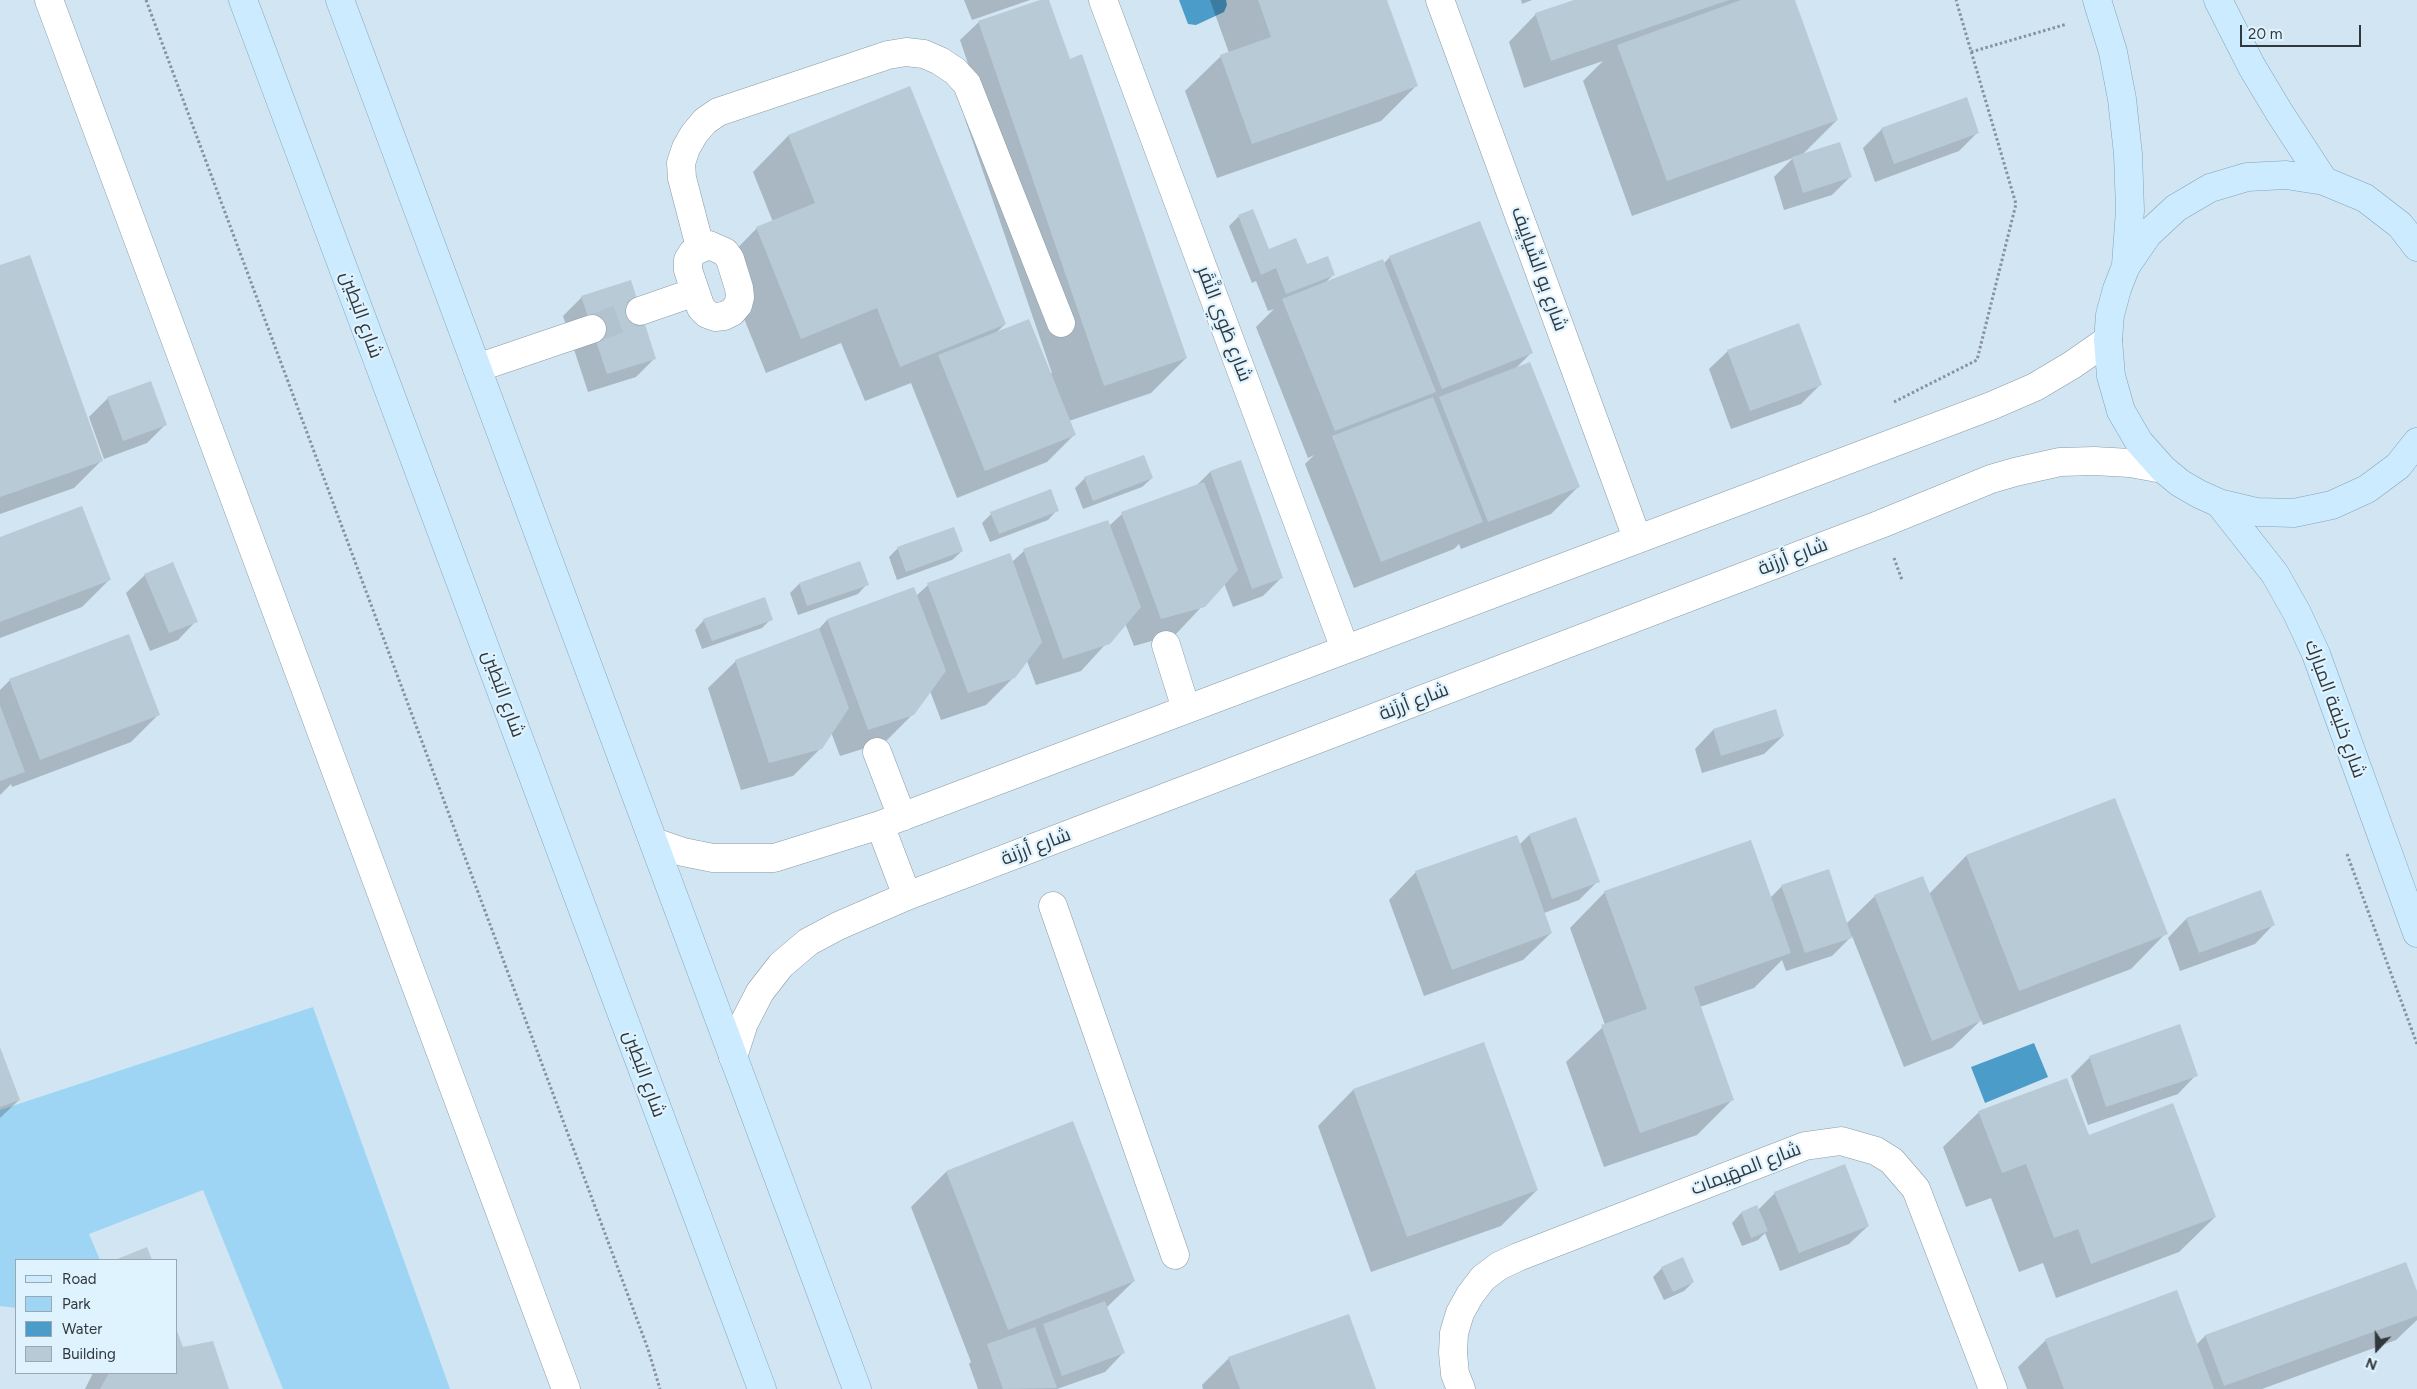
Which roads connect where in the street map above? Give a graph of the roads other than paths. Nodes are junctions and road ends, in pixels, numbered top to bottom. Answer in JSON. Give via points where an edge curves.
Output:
{"nodes":[{"id":1,"x":48,"y":0,"type":"edge"},
{"id":2,"x":243,"y":0,"type":"edge"},
{"id":3,"x":340,"y":0,"type":"edge"},
{"id":4,"x":1103,"y":0,"type":"edge"},
{"id":5,"x":1440,"y":0,"type":"edge"},
{"id":6,"x":2097,"y":0,"type":"edge"},
{"id":7,"x":2218,"y":0,"type":"edge"},
{"id":8,"x":2324,"y":181,"type":"junction"},
{"id":9,"x":2408,"y":225,"type":"edge"},
{"id":10,"x":700,"y":247,"type":"junction"},
{"id":11,"x":2417,"y":247,"type":"edge"},
{"id":12,"x":2126,"y":266,"type":"junction"},
{"id":13,"x":695,"y":292,"type":"junction"},
{"id":14,"x":640,"y":311,"type":"tunnel mouth"},
{"id":15,"x":1061,"y":323,"type":"dead end"},
{"id":16,"x":592,"y":329,"type":"tunnel mouth"},
{"id":17,"x":2108,"y":340,"type":"junction"},
{"id":18,"x":477,"y":368,"type":"junction"},
{"id":19,"x":2417,"y":442,"type":"edge"},
{"id":20,"x":2163,"y":469,"type":"junction"},
{"id":21,"x":2219,"y":503,"type":"junction"},
{"id":22,"x":1637,"y":538,"type":"junction"},
{"id":23,"x":1166,"y":645,"type":"dead end"},
{"id":24,"x":1345,"y":649,"type":"junction"},
{"id":25,"x":1186,"y":709,"type":"junction"},
{"id":26,"x":877,"y":752,"type":"dead end"},
{"id":27,"x":891,"y":821,"type":"junction"},
{"id":28,"x":654,"y":842,"type":"junction"},
{"id":29,"x":907,"y":896,"type":"junction"},
{"id":30,"x":1053,"y":906,"type":"dead end"},
{"id":31,"x":2417,"y":933,"type":"edge"},
{"id":32,"x":734,"y":1057,"type":"junction"},
{"id":33,"x":1175,"y":1255,"type":"dead end"},
{"id":34,"x":566,"y":1389,"type":"edge"},
{"id":35,"x":762,"y":1389,"type":"edge"},
{"id":36,"x":857,"y":1389,"type":"edge"},
{"id":37,"x":1461,"y":1389,"type":"edge"},
{"id":38,"x":1994,"y":1389,"type":"edge"}],
"edges":[{"from":1,"to":34,"type":"street"},
{"from":2,"to":35,"type":"main road","name":"شارع البَطِين"},
{"from":3,"to":18,"type":"main road"},
{"from":4,"to":24,"type":"street","name":"شارع طَوِي النَّقَر"},
{"from":5,"to":22,"type":"street","name":"شارع بو السِّيايِيف"},
{"from":6,"to":12,"type":"main road","via":[[2113,52],[2126,136],[2130,210]]},
{"from":7,"to":8,"type":"main road","via":[[2278,112]]},
{"from":8,"to":9,"type":"main road","via":[[2365,198]]},
{"from":8,"to":12,"type":"main road","via":[[2286,175],[2257,176],[2210,188],[2176,208],[2148,234]]},
{"from":9,"to":11,"type":"main road"},
{"from":10,"to":13,"type":"street","via":[[688,260]]},
{"from":10,"to":13,"type":"street","via":[[709,245],[725,252],[730,259],[740,297],[732,312],[715,317],[701,308]]},
{"from":10,"to":15,"type":"street","via":[[681,163],[686,148],[705,121],[718,112],[888,55],[924,54],[940,60],[967,84]]},
{"from":12,"to":17,"type":"main road","via":[[2112,306]]},
{"from":13,"to":14,"type":"street"},
{"from":16,"to":18,"type":"street"},
{"from":17,"to":20,"type":"main road","via":[[2111,376],[2121,411],[2139,442]]},
{"from":17,"to":22,"type":"street","via":[[2035,387],[1991,406]]},
{"from":18,"to":28,"type":"main road"},
{"from":19,"to":21,"type":"main road","via":[[2398,466],[2367,489],[2332,505],[2294,513],[2257,512]]},
{"from":20,"to":21,"type":"main road","via":[[2199,494]]},
{"from":20,"to":29,"type":"street","name":"شارع أرزَنة","via":[[2130,463],[2060,462],[1992,479]]},
{"from":21,"to":31,"type":"main road","name":"شارع خليفة المبارك","via":[[2275,574],[2316,654]]},
{"from":22,"to":24,"type":"street"},
{"from":23,"to":25,"type":"street"},
{"from":24,"to":25,"type":"street"},
{"from":25,"to":27,"type":"street"},
{"from":26,"to":27,"type":"street"},
{"from":27,"to":28,"type":"street","via":[[774,858],[713,858]]},
{"from":27,"to":29,"type":"street"},
{"from":28,"to":32,"type":"main road"},
{"from":29,"to":32,"type":"street","name":"شارع أرزَنة","via":[[808,942],[782,964],[760,992],[744,1023]]},
{"from":30,"to":33,"type":"street"},
{"from":32,"to":36,"type":"main road"},
{"from":37,"to":38,"type":"street","name":"شارع المهَيمات","via":[[1455,1374],[1453,1353],[1460,1313],[1483,1278],[1499,1266],[1805,1146],[1841,1141],[1876,1151],[1892,1161],[1916,1189]]}]}
